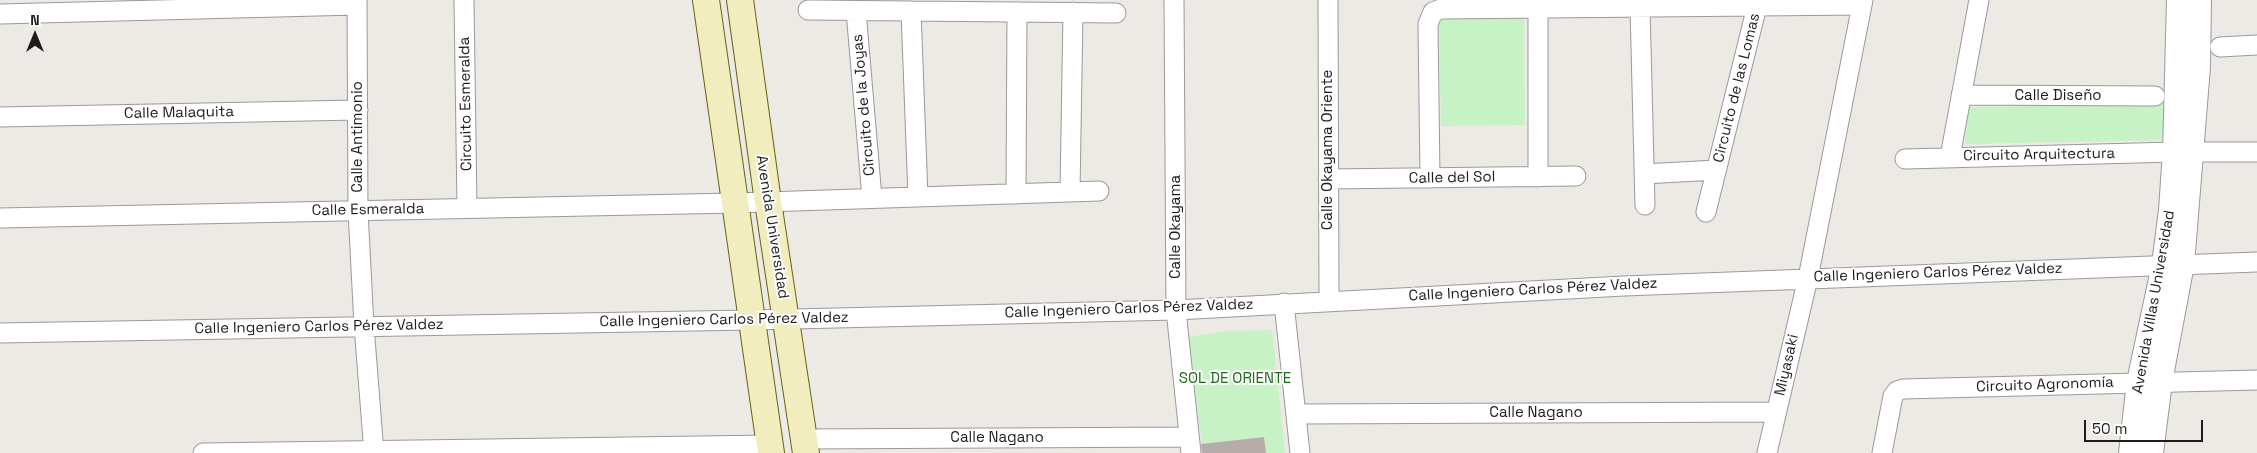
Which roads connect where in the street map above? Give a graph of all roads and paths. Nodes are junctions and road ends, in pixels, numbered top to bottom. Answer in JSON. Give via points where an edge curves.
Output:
{"nodes":[{"id":1,"x":464,"y":0,"type":"edge"},
{"id":2,"x":706,"y":0,"type":"edge"},
{"id":3,"x":740,"y":0,"type":"edge"},
{"id":4,"x":1174,"y":0,"type":"edge"},
{"id":5,"x":1328,"y":0,"type":"edge"},
{"id":6,"x":1979,"y":0,"type":"edge"},
{"id":7,"x":2179,"y":0,"type":"edge"},
{"id":8,"x":2199,"y":0,"type":"edge"},
{"id":9,"x":357,"y":2,"type":"edge"},
{"id":10,"x":1863,"y":3,"type":"edge"},
{"id":11,"x":1758,"y":6,"type":"junction"},
{"id":12,"x":1640,"y":7,"type":"junction"},
{"id":13,"x":1538,"y":8,"type":"junction"},
{"id":14,"x":808,"y":10,"type":"dead end"},
{"id":15,"x":856,"y":11,"type":"junction"},
{"id":16,"x":911,"y":11,"type":"junction"},
{"id":17,"x":1017,"y":12,"type":"junction"},
{"id":18,"x":1073,"y":12,"type":"junction"},
{"id":19,"x":1116,"y":13,"type":"dead end"},
{"id":20,"x":0,"y":14,"type":"edge"},
{"id":21,"x":2257,"y":45,"type":"edge"},
{"id":22,"x":2220,"y":47,"type":"dead end"},
{"id":23,"x":1961,"y":95,"type":"junction"},
{"id":24,"x":2155,"y":96,"type":"dead end"},
{"id":25,"x":358,"y":110,"type":"junction"},
{"id":26,"x":0,"y":117,"type":"edge"},
{"id":27,"x":2184,"y":152,"type":"junction"},
{"id":28,"x":2257,"y":152,"type":"edge"},
{"id":29,"x":1950,"y":157,"type":"junction"},
{"id":30,"x":1905,"y":159,"type":"dead end"},
{"id":31,"x":1716,"y":170,"type":"junction"},
{"id":32,"x":1644,"y":174,"type":"junction"},
{"id":33,"x":1576,"y":176,"type":"dead end"},
{"id":34,"x":1538,"y":177,"type":"junction"},
{"id":35,"x":1430,"y":178,"type":"junction"},
{"id":36,"x":1328,"y":179,"type":"junction"},
{"id":37,"x":1099,"y":191,"type":"dead end"},
{"id":38,"x":1070,"y":192,"type":"junction"},
{"id":39,"x":1016,"y":194,"type":"junction"},
{"id":40,"x":918,"y":197,"type":"junction"},
{"id":41,"x":872,"y":198,"type":"junction"},
{"id":42,"x":768,"y":202,"type":"junction"},
{"id":43,"x":735,"y":203,"type":"junction"},
{"id":44,"x":1645,"y":205,"type":"dead end"},
{"id":45,"x":467,"y":208,"type":"junction"},
{"id":46,"x":358,"y":211,"type":"junction"},
{"id":47,"x":1706,"y":212,"type":"dead end"},
{"id":48,"x":0,"y":218,"type":"edge"},
{"id":49,"x":2257,"y":262,"type":"edge"},
{"id":50,"x":2173,"y":264,"type":"junction"},
{"id":51,"x":1808,"y":278,"type":"junction"},
{"id":52,"x":1329,"y":300,"type":"junction"},
{"id":53,"x":1284,"y":303,"type":"junction"},
{"id":54,"x":1176,"y":310,"type":"junction"},
{"id":55,"x":787,"y":319,"type":"junction"},
{"id":56,"x":752,"y":320,"type":"junction"},
{"id":57,"x":364,"y":326,"type":"junction"},
{"id":58,"x":0,"y":333,"type":"edge"},
{"id":59,"x":2257,"y":380,"type":"edge"},
{"id":60,"x":2149,"y":382,"type":"junction"},
{"id":61,"x":1776,"y":412,"type":"junction"},
{"id":62,"x":1296,"y":414,"type":"junction"},
{"id":63,"x":1190,"y":445,"type":"edge"},
{"id":64,"x":805,"y":446,"type":"edge"},
{"id":65,"x":770,"y":449,"type":"edge"},
{"id":66,"x":373,"y":452,"type":"edge"},
{"id":67,"x":203,"y":453,"type":"edge"},
{"id":68,"x":1300,"y":453,"type":"edge"},
{"id":69,"x":1767,"y":453,"type":"edge"},
{"id":70,"x":1882,"y":453,"type":"edge"},
{"id":71,"x":2131,"y":453,"type":"edge"},
{"id":72,"x":2151,"y":453,"type":"edge"}],
"edges":[{"from":1,"to":45,"type":"street","name":"Circuito Esmeralda"},
{"from":2,"to":43,"type":"main road"},
{"from":3,"to":42,"type":"main road","name":"Avenida Universidad"},
{"from":4,"to":54,"type":"street","name":"Calle Okayama"},
{"from":5,"to":36,"type":"street","name":"Calle Okayama Oriente"},
{"from":6,"to":23,"type":"street","name":"Circuito Arquitectura"},
{"from":7,"to":27,"type":"street","name":"Avenida Villas Universidad"},
{"from":8,"to":27,"type":"street","name":"Avenida Villas Universidad","via":[[2198,67]]},
{"from":9,"to":20,"type":"street"},
{"from":9,"to":25,"type":"street","name":"Calle Antimonio"},
{"from":10,"to":11,"type":"street"},
{"from":10,"to":51,"type":"street","name":"Miyasaki"},
{"from":11,"to":12,"type":"street"},
{"from":11,"to":31,"type":"street","name":"Circuito de las Lomas"},
{"from":12,"to":13,"type":"street"},
{"from":12,"to":32,"type":"street"},
{"from":13,"to":34,"type":"street"},
{"from":13,"to":35,"type":"street","via":[[1441,9],[1433,12],[1428,24]]},
{"from":14,"to":15,"type":"street","name":"Circuito de la Joyas"},
{"from":15,"to":16,"type":"street","name":"Circuito de la Joyas"},
{"from":15,"to":41,"type":"street","name":"Circuito de la Joyas"},
{"from":16,"to":17,"type":"street","name":"Circuito de la Joyas"},
{"from":16,"to":40,"type":"street"},
{"from":17,"to":18,"type":"street","name":"Circuito de la Joyas"},
{"from":17,"to":39,"type":"street"},
{"from":18,"to":19,"type":"street","name":"Circuito de la Joyas"},
{"from":18,"to":38,"type":"street"},
{"from":21,"to":22,"type":"street"},
{"from":23,"to":24,"type":"street","name":"Calle Diseño"},
{"from":23,"to":29,"type":"street","name":"Circuito Arquitectura"},
{"from":25,"to":26,"type":"street","name":"Calle Malaquita"},
{"from":25,"to":46,"type":"street","name":"Calle Antimonio"},
{"from":27,"to":28,"type":"street","name":"Circuito Arquitectura"},
{"from":27,"to":29,"type":"street","name":"Circuito Arquitectura"},
{"from":27,"to":50,"type":"street","name":"Avenida Villas Universidad"},
{"from":29,"to":30,"type":"street"},
{"from":31,"to":32,"type":"street","name":"Circuito de las Lomas"},
{"from":31,"to":47,"type":"street","name":"Circuito de las Lomas"},
{"from":32,"to":44,"type":"street"},
{"from":33,"to":34,"type":"street","name":"Calle del Sol"},
{"from":34,"to":35,"type":"street","name":"Calle del Sol"},
{"from":35,"to":36,"type":"street","name":"Calle del Sol"},
{"from":36,"to":52,"type":"street","name":"Calle Okayama Oriente"},
{"from":37,"to":38,"type":"street","name":"Circuito de la Joyas"},
{"from":38,"to":39,"type":"street","name":"Circuito de la Joyas"},
{"from":39,"to":40,"type":"street","name":"Circuito de la Joyas"},
{"from":40,"to":41,"type":"street","name":"Circuito de la Joyas"},
{"from":41,"to":42,"type":"street","name":"Circuito de la Joyas"},
{"from":42,"to":43,"type":"street","name":"Circuito de la Joyas"},
{"from":42,"to":55,"type":"main road","name":"Avenida Universidad"},
{"from":43,"to":45,"type":"street","name":"Calle Esmeralda"},
{"from":43,"to":56,"type":"main road"},
{"from":45,"to":46,"type":"street","name":"Calle Esmeralda"},
{"from":46,"to":48,"type":"street","name":"Calle Esmeralda"},
{"from":46,"to":57,"type":"street","name":"Calle Antimonio"},
{"from":49,"to":50,"type":"street","name":"Calle Ingeniero Carlos Pérez Valdez"},
{"from":50,"to":51,"type":"street","name":"Calle Ingeniero Carlos Pérez Valdez"},
{"from":50,"to":60,"type":"street","name":"Avenida Villas Universidad"},
{"from":51,"to":52,"type":"street","name":"Calle Ingeniero Carlos Pérez Valdez"},
{"from":51,"to":61,"type":"street","name":"Miyasaki"},
{"from":52,"to":53,"type":"street","name":"Calle Ingeniero Carlos Pérez Valdez"},
{"from":53,"to":54,"type":"street","name":"Calle Ingeniero Carlos Pérez Valdez"},
{"from":53,"to":62,"type":"street"},
{"from":54,"to":55,"type":"street","name":"Calle Ingeniero Carlos Pérez Valdez"},
{"from":54,"to":63,"type":"street","name":"Calle Okayama"},
{"from":55,"to":56,"type":"street","name":"Calle Ingeniero Carlos Pérez Valdez"},
{"from":55,"to":64,"type":"main road","name":"Avenida Universidad"},
{"from":56,"to":57,"type":"street","name":"Calle Ingeniero Carlos Pérez Valdez"},
{"from":56,"to":65,"type":"main road"},
{"from":57,"to":58,"type":"street","name":"Calle Ingeniero Carlos Pérez Valdez"},
{"from":57,"to":66,"type":"street","name":"Calle Antimonio"},
{"from":59,"to":60,"type":"street","name":"Circuito Agronomía"},
{"from":60,"to":70,"type":"street","name":"Circuito Agronomía","via":[[1903,388],[1893,396]]},
{"from":60,"to":71,"type":"street","name":"Avenida Villas Universidad"},
{"from":60,"to":72,"type":"street","name":"Avenida Villas Universidad"},
{"from":61,"to":62,"type":"street","name":"Calle Nagano"},
{"from":61,"to":69,"type":"street","name":"Miyasaki"},
{"from":62,"to":68,"type":"street"},
{"from":63,"to":64,"type":"street","name":"Calle Nagano"},
{"from":65,"to":66,"type":"street"},
{"from":66,"to":67,"type":"street"}]}
